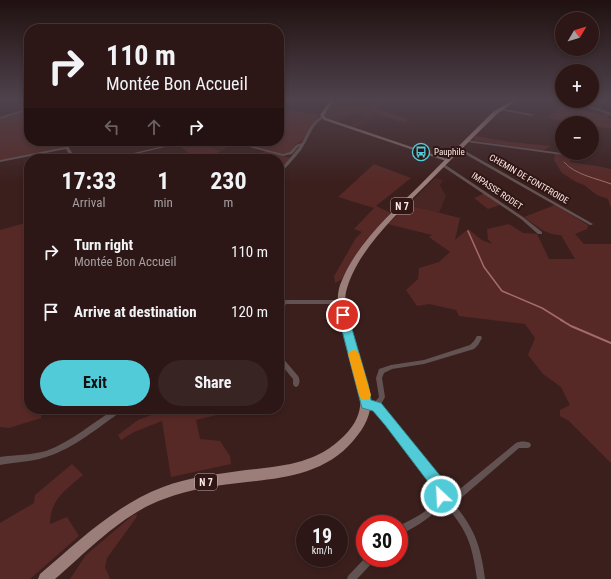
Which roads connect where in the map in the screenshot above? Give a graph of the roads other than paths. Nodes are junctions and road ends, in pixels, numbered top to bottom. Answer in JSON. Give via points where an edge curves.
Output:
{"nodes":[{"id":1,"x":313,"y":128,"type":"edge"},
{"id":2,"x":355,"y":128,"type":"edge"},
{"id":3,"x":480,"y":128,"type":"edge"},
{"id":4,"x":467,"y":141,"type":"junction"},
{"id":5,"x":303,"y":144,"type":"junction"},
{"id":6,"x":167,"y":146,"type":"edge"},
{"id":7,"x":248,"y":146,"type":"edge"},
{"id":8,"x":67,"y":148,"type":"joint"},
{"id":9,"x":459,"y":149,"type":"junction"},
{"id":10,"x":555,"y":153,"type":"edge"},
{"id":11,"x":36,"y":154,"type":"edge"},
{"id":12,"x":71,"y":154,"type":"edge"},
{"id":13,"x":132,"y":154,"type":"edge"},
{"id":14,"x":279,"y":154,"type":"edge"},
{"id":15,"x":284,"y":155,"type":"edge"},
{"id":16,"x":24,"y":156,"type":"edge"},
{"id":17,"x":448,"y":160,"type":"junction"},
{"id":18,"x":0,"y":161,"type":"edge"},
{"id":19,"x":443,"y":165,"type":"junction"},
{"id":20,"x":284,"y":167,"type":"edge"},
{"id":21,"x":591,"y":224,"type":"dead end"},
{"id":22,"x":540,"y":234,"type":"dead end"},
{"id":23,"x":284,"y":302,"type":"edge"},
{"id":24,"x":341,"y":302,"type":"junction"},
{"id":25,"x":479,"y":338,"type":"dead end"},
{"id":26,"x":284,"y":364,"type":"edge"},
{"id":27,"x":296,"y":384,"type":"dead end"},
{"id":28,"x":371,"y":405,"type":"junction"},
{"id":29,"x":113,"y":414,"type":"edge"},
{"id":30,"x":528,"y":445,"type":"dead end"},
{"id":31,"x":0,"y":461,"type":"edge"},
{"id":32,"x":441,"y":496,"type":"junction"},
{"id":33,"x":408,"y":525,"type":"edge"},
{"id":34,"x":362,"y":567,"type":"edge"},
{"id":35,"x":45,"y":579,"type":"edge"},
{"id":36,"x":351,"y":579,"type":"edge"},
{"id":37,"x":481,"y":579,"type":"edge"}],
"edges":[{"from":1,"to":5,"type":"street"},
{"from":2,"to":17,"type":"street"},
{"from":3,"to":4,"type":"main road","number":"N 7"},
{"from":4,"to":9,"type":"main road","number":"N 7"},
{"from":4,"to":10,"type":"street"},
{"from":5,"to":15,"type":"street","via":[[297,146],[291,154]]},
{"from":5,"to":20,"type":"street"},
{"from":6,"to":13,"type":"street"},
{"from":7,"to":14,"type":"street"},
{"from":8,"to":11,"type":"street"},
{"from":8,"to":12,"type":"street"},
{"from":9,"to":17,"type":"main road","number":"N 7"},
{"from":9,"to":21,"type":"street","name":"CHEMIN DE FONTFROIDE"},
{"from":16,"to":18,"type":"street"},
{"from":17,"to":19,"type":"main road","number":"N 7"},
{"from":19,"to":22,"type":"street","name":"IMPASSE RODET","via":[[522,218]]},
{"from":19,"to":24,"type":"main road","number":"N 7","via":[[373,236],[346,280]]},
{"from":23,"to":24,"type":"street"},
{"from":24,"to":28,"type":"main road","number":"N 7"},
{"from":25,"to":28,"type":"street","via":[[472,346],[424,362],[385,368],[379,378],[382,397]]},
{"from":26,"to":27,"type":"street","via":[[296,378]]},
{"from":28,"to":32,"type":"street","via":[[437,483]]},
{"from":28,"to":35,"type":"main road","number":"N 7","via":[[354,432],[338,448],[318,460],[294,470],[187,486],[153,497],[129,510]]},
{"from":29,"to":31,"type":"street","via":[[53,451]]},
{"from":30,"to":32,"type":"street","via":[[518,445],[457,496]]},
{"from":32,"to":33,"type":"street","via":[[436,507]]},
{"from":32,"to":37,"type":"street","via":[[458,513],[475,543]]},
{"from":34,"to":36,"type":"street"}]}
